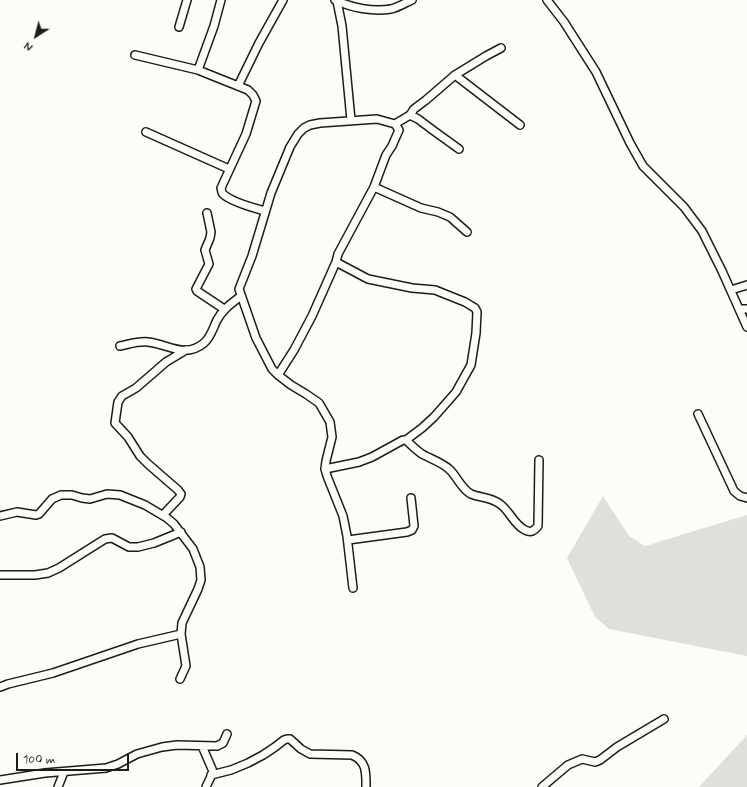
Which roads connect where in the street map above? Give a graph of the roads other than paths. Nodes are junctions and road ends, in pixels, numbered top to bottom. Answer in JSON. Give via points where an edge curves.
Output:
{"nodes":[{"id":1,"x":187,"y":0,"type":"edge"},
{"id":2,"x":221,"y":0,"type":"edge"},
{"id":3,"x":283,"y":0,"type":"edge"},
{"id":4,"x":412,"y":0,"type":"edge"},
{"id":5,"x":547,"y":0,"type":"edge"},
{"id":6,"x":336,"y":1,"type":"edge"},
{"id":7,"x":402,"y":2,"type":"edge"},
{"id":8,"x":179,"y":27,"type":"dead end"},
{"id":9,"x":501,"y":48,"type":"dead end"},
{"id":10,"x":135,"y":55,"type":"dead end"},
{"id":11,"x":198,"y":70,"type":"junction"},
{"id":12,"x":455,"y":75,"type":"junction"},
{"id":13,"x":238,"y":86,"type":"junction"},
{"id":14,"x":410,"y":115,"type":"junction"},
{"id":15,"x":351,"y":120,"type":"junction"},
{"id":16,"x":395,"y":124,"type":"junction"},
{"id":17,"x":520,"y":125,"type":"dead end"},
{"id":18,"x":146,"y":132,"type":"dead end"},
{"id":19,"x":459,"y":149,"type":"dead end"},
{"id":20,"x":229,"y":169,"type":"junction"},
{"id":21,"x":374,"y":187,"type":"junction"},
{"id":22,"x":266,"y":211,"type":"junction"},
{"id":23,"x":207,"y":213,"type":"dead end"},
{"id":24,"x":467,"y":232,"type":"dead end"},
{"id":25,"x":336,"y":262,"type":"junction"},
{"id":26,"x":747,"y":285,"type":"edge"},
{"id":27,"x":731,"y":290,"type":"junction"},
{"id":28,"x":241,"y":296,"type":"junction"},
{"id":29,"x":224,"y":309,"type":"junction"},
{"id":30,"x":739,"y":309,"type":"junction"},
{"id":31,"x":747,"y":310,"type":"edge"},
{"id":32,"x":747,"y":328,"type":"edge"},
{"id":33,"x":120,"y":346,"type":"dead end"},
{"id":34,"x":186,"y":350,"type":"junction"},
{"id":35,"x":278,"y":375,"type":"junction"},
{"id":36,"x":698,"y":414,"type":"dead end"},
{"id":37,"x":406,"y":440,"type":"junction"},
{"id":38,"x":539,"y":460,"type":"dead end"},
{"id":39,"x":325,"y":469,"type":"junction"},
{"id":40,"x":410,"y":498,"type":"dead end"},
{"id":41,"x":747,"y":498,"type":"edge"},
{"id":42,"x":163,"y":515,"type":"junction"},
{"id":43,"x":0,"y":516,"type":"edge"},
{"id":44,"x":181,"y":532,"type":"junction"},
{"id":45,"x":348,"y":540,"type":"junction"},
{"id":46,"x":0,"y":575,"type":"edge"},
{"id":47,"x":353,"y":588,"type":"dead end"},
{"id":48,"x":181,"y":634,"type":"junction"},
{"id":49,"x":180,"y":679,"type":"dead end"},
{"id":50,"x":0,"y":688,"type":"edge"},
{"id":51,"x":664,"y":719,"type":"dead end"},
{"id":52,"x":227,"y":734,"type":"dead end"},
{"id":53,"x":202,"y":746,"type":"junction"},
{"id":54,"x":64,"y":772,"type":"junction"},
{"id":55,"x":212,"y":775,"type":"junction"},
{"id":56,"x":0,"y":780,"type":"edge"},
{"id":57,"x":58,"y":787,"type":"edge"},
{"id":58,"x":206,"y":787,"type":"edge"},
{"id":59,"x":366,"y":787,"type":"edge"},
{"id":60,"x":542,"y":787,"type":"edge"}],
"edges":[{"from":1,"to":8,"type":"street"},
{"from":2,"to":11,"type":"street"},
{"from":3,"to":13,"type":"street"},
{"from":4,"to":7,"type":"street"},
{"from":5,"to":27,"type":"street","via":[[596,72],[630,143],[644,166],[684,207],[702,231]]},
{"from":6,"to":7,"type":"street","via":[[366,9],[383,10],[393,8]]},
{"from":6,"to":15,"type":"street","via":[[342,26]]},
{"from":9,"to":12,"type":"street"},
{"from":10,"to":11,"type":"street"},
{"from":11,"to":13,"type":"street"},
{"from":12,"to":14,"type":"street"},
{"from":12,"to":17,"type":"street"},
{"from":13,"to":20,"type":"street","via":[[248,90],[256,101],[246,134]]},
{"from":14,"to":16,"type":"street"},
{"from":14,"to":19,"type":"street"},
{"from":15,"to":16,"type":"street","via":[[377,119]]},
{"from":15,"to":22,"type":"street","via":[[310,125],[298,134],[290,147]]},
{"from":16,"to":21,"type":"street","via":[[399,130]]},
{"from":18,"to":20,"type":"street"},
{"from":20,"to":22,"type":"street","via":[[221,188],[223,194],[247,206]]},
{"from":21,"to":24,"type":"street","via":[[421,208],[450,217]]},
{"from":21,"to":25,"type":"street"},
{"from":22,"to":28,"type":"street","via":[[239,289]]},
{"from":23,"to":29,"type":"street","via":[[211,232],[204,250],[209,264],[196,289]]},
{"from":25,"to":35,"type":"street","via":[[298,344]]},
{"from":25,"to":37,"type":"street","via":[[368,279],[435,290],[465,302],[477,312],[471,365],[456,392],[434,417]]},
{"from":26,"to":27,"type":"street"},
{"from":27,"to":30,"type":"street"},
{"from":28,"to":29,"type":"street"},
{"from":28,"to":35,"type":"street","via":[[256,338],[272,369]]},
{"from":29,"to":34,"type":"street","via":[[209,338],[195,349]]},
{"from":30,"to":31,"type":"street"},
{"from":30,"to":32,"type":"street"},
{"from":33,"to":34,"type":"street","via":[[138,341],[159,344],[175,350]]},
{"from":34,"to":42,"type":"street","via":[[122,396],[118,402],[115,423],[140,456],[181,494]]},
{"from":35,"to":39,"type":"street","via":[[319,403],[330,422],[332,436]]},
{"from":36,"to":41,"type":"street","via":[[734,490]]},
{"from":37,"to":38,"type":"street","via":[[415,450],[448,467],[471,494],[498,502],[520,527],[531,532],[538,526]]},
{"from":37,"to":39,"type":"street","via":[[365,460]]},
{"from":39,"to":45,"type":"street","via":[[343,516]]},
{"from":40,"to":45,"type":"street","via":[[414,526],[412,530]]},
{"from":42,"to":43,"type":"street","via":[[120,495],[108,494],[90,499],[72,495],[61,496],[52,499],[36,515],[17,512]]},
{"from":42,"to":44,"type":"street"},
{"from":44,"to":46,"type":"street","via":[[138,548],[128,547],[112,538],[105,539],[48,573]]},
{"from":44,"to":48,"type":"street","via":[[197,557],[201,580],[182,623]]},
{"from":45,"to":47,"type":"street"},
{"from":48,"to":49,"type":"street","via":[[186,666]]},
{"from":48,"to":50,"type":"street","via":[[138,644]]},
{"from":51,"to":60,"type":"street","via":[[600,760],[595,762],[582,759],[568,765]]},
{"from":52,"to":53,"type":"street","via":[[223,743],[217,746]]},
{"from":53,"to":54,"type":"street","via":[[162,747],[137,754],[106,768]]},
{"from":53,"to":55,"type":"street"},
{"from":54,"to":56,"type":"street"},
{"from":54,"to":57,"type":"street"},
{"from":55,"to":58,"type":"street"},
{"from":55,"to":59,"type":"street","via":[[248,763],[284,740],[290,739],[310,754],[357,757],[365,766]]}]}
